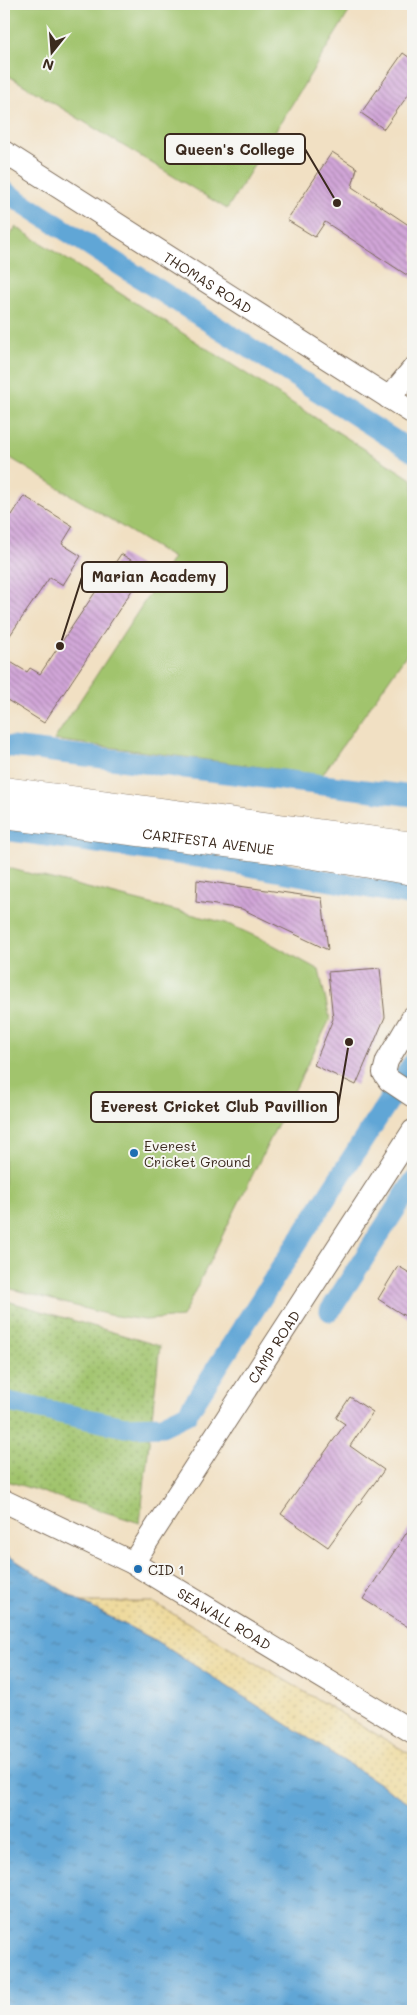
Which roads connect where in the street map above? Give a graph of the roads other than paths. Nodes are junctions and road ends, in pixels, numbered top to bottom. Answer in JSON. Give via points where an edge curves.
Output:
{"nodes":[{"id":1,"x":4,"y":152,"type":"edge"},
{"id":2,"x":413,"y":369,"type":"edge"},
{"id":3,"x":390,"y":398,"type":"junction"},
{"id":4,"x":413,"y":413,"type":"edge"},
{"id":5,"x":4,"y":791,"type":"edge"},
{"id":6,"x":4,"y":814,"type":"edge"},
{"id":7,"x":413,"y":846,"type":"edge"},
{"id":8,"x":413,"y":871,"type":"edge"},
{"id":9,"x":413,"y":1017,"type":"edge"},
{"id":10,"x":413,"y":1096,"type":"edge"},
{"id":11,"x":413,"y":1131,"type":"edge"},
{"id":12,"x":4,"y":1501,"type":"edge"},
{"id":13,"x":133,"y":1563,"type":"junction"},
{"id":14,"x":413,"y":1732,"type":"edge"}],
"edges":[{"from":1,"to":3,"type":"street","name":"THOMAS ROAD"},
{"from":2,"to":3,"type":"street"},
{"from":3,"to":4,"type":"street","name":"THOMAS ROAD"},
{"from":5,"to":7,"type":"main road","name":"CARIFESTA AVENUE"},
{"from":6,"to":8,"type":"main road","name":"CARIFESTA AVENUE"},
{"from":9,"to":10,"type":"street","via":[[387,1061],[384,1073]]},
{"from":11,"to":13,"type":"street","name":"CAMP ROAD"},
{"from":12,"to":13,"type":"street","name":"SEAWALL ROAD"},
{"from":13,"to":14,"type":"street","name":"SEAWALL ROAD"}]}
